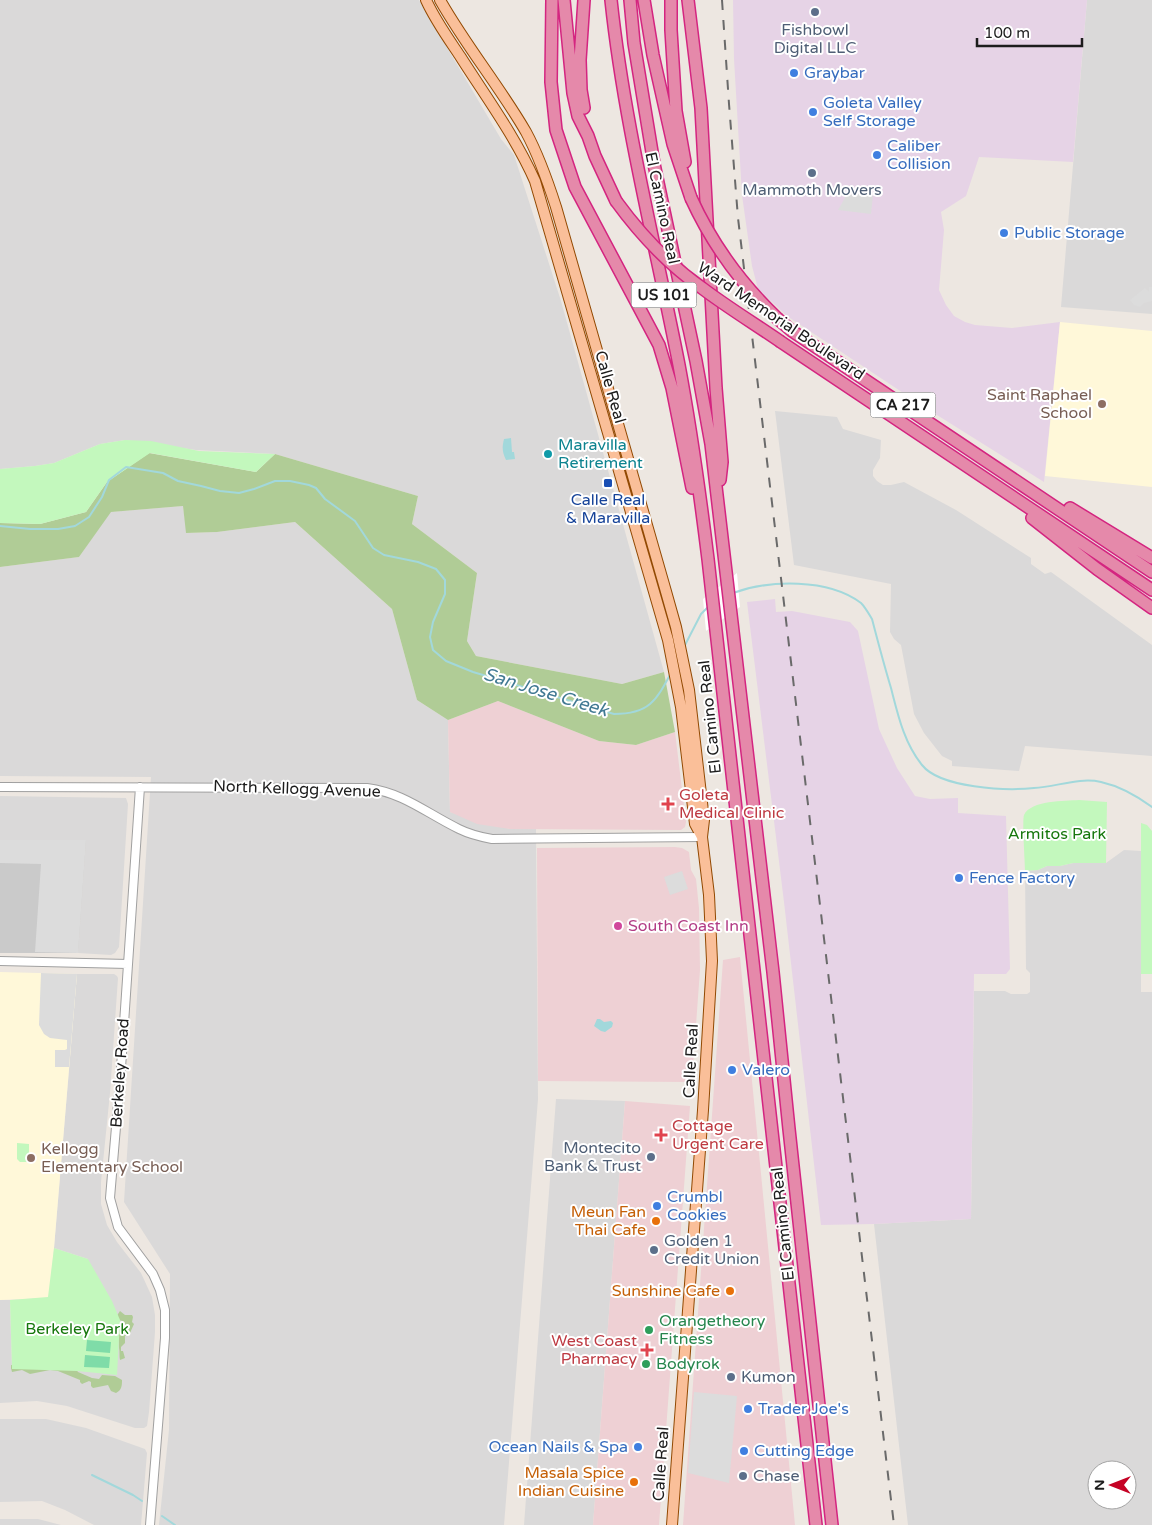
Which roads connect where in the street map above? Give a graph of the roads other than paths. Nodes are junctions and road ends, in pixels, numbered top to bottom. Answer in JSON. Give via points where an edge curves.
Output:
{"nodes":[{"id":1,"x":426,"y":0,"type":"edge"},
{"id":2,"x":440,"y":0,"type":"edge"},
{"id":3,"x":552,"y":0,"type":"edge"},
{"id":4,"x":564,"y":0,"type":"edge"},
{"id":5,"x":584,"y":0,"type":"edge"},
{"id":6,"x":611,"y":0,"type":"edge"},
{"id":7,"x":630,"y":0,"type":"edge"},
{"id":8,"x":644,"y":0,"type":"edge"},
{"id":9,"x":671,"y":0,"type":"edge"},
{"id":10,"x":688,"y":0,"type":"edge"},
{"id":11,"x":588,"y":136,"type":"junction"},
{"id":12,"x":691,"y":198,"type":"junction"},
{"id":13,"x":997,"y":486,"type":"junction"},
{"id":14,"x":1030,"y":490,"type":"junction"},
{"id":15,"x":718,"y":499,"type":"junction"},
{"id":16,"x":1152,"y":558,"type":"edge"},
{"id":17,"x":708,"y":559,"type":"junction"},
{"id":18,"x":1152,"y":572,"type":"edge"},
{"id":19,"x":1152,"y":590,"type":"edge"},
{"id":20,"x":1152,"y":608,"type":"edge"},
{"id":21,"x":140,"y":786,"type":"junction"},
{"id":22,"x":0,"y":787,"type":"edge"},
{"id":23,"x":702,"y":837,"type":"junction"},
{"id":24,"x":0,"y":961,"type":"edge"},
{"id":25,"x":128,"y":964,"type":"junction"},
{"id":26,"x":150,"y":1525,"type":"edge"},
{"id":27,"x":672,"y":1525,"type":"edge"},
{"id":28,"x":816,"y":1525,"type":"edge"},
{"id":29,"x":832,"y":1525,"type":"edge"}],
"edges":[{"from":1,"to":23,"type":"main road","name":"Calle Real","via":[[440,27],[504,123],[535,181],[669,646],[696,824]]},
{"from":2,"to":23,"type":"main road","name":"Calle Real","via":[[526,133],[556,207],[676,627],[689,690],[704,820]]},
{"from":3,"to":17,"type":"highway","via":[[551,82],[556,130],[575,187],[665,362]]},
{"from":4,"to":11,"type":"highway","via":[[573,93],[578,116]]},
{"from":5,"to":11,"type":"highway","via":[[580,60]]},
{"from":6,"to":17,"type":"highway","name":"El Camino Real","number":"US 101","via":[[633,147],[694,447]]},
{"from":7,"to":15,"type":"highway","name":"El Camino Real","number":"US 101","via":[[654,164],[696,362]]},
{"from":8,"to":12,"type":"highway","via":[[673,144]]},
{"from":9,"to":12,"type":"highway","via":[[676,111]]},
{"from":10,"to":15,"type":"highway","via":[[701,108],[722,462]]},
{"from":11,"to":13,"type":"highway","name":"Ward Memorial Boulevard","number":"CA 217","bridge":true,"via":[[616,201],[630,221],[682,273]]},
{"from":12,"to":14,"type":"highway","name":"Ward Memorial Boulevard","number":"CA 217","bridge":true,"via":[[721,254],[742,282],[778,319]]},
{"from":13,"to":19,"type":"highway","name":"Ward Memorial Boulevard","number":"CA 217"},
{"from":13,"to":20,"type":"highway","via":[[1024,512]]},
{"from":14,"to":16,"type":"highway","via":[[1064,504]]},
{"from":14,"to":18,"type":"highway","name":"Ward Memorial Boulevard","number":"CA 217"},
{"from":15,"to":29,"type":"highway","name":"El Camino Real","number":"US 101"},
{"from":17,"to":28,"type":"highway","name":"El Camino Real","number":"US 101"},
{"from":21,"to":22,"type":"street","name":"North Kellogg Avenue"},
{"from":21,"to":23,"type":"street","name":"North Kellogg Avenue","via":[[367,788],[403,797],[459,829],[492,839]]},
{"from":21,"to":25,"type":"street","name":"Berkeley Road"},
{"from":23,"to":27,"type":"main road","name":"Calle Real","via":[[712,961]]},
{"from":24,"to":25,"type":"street"},
{"from":25,"to":26,"type":"street","name":"Berkeley Road","via":[[110,1198],[118,1227],[153,1274],[165,1310]]}]}
